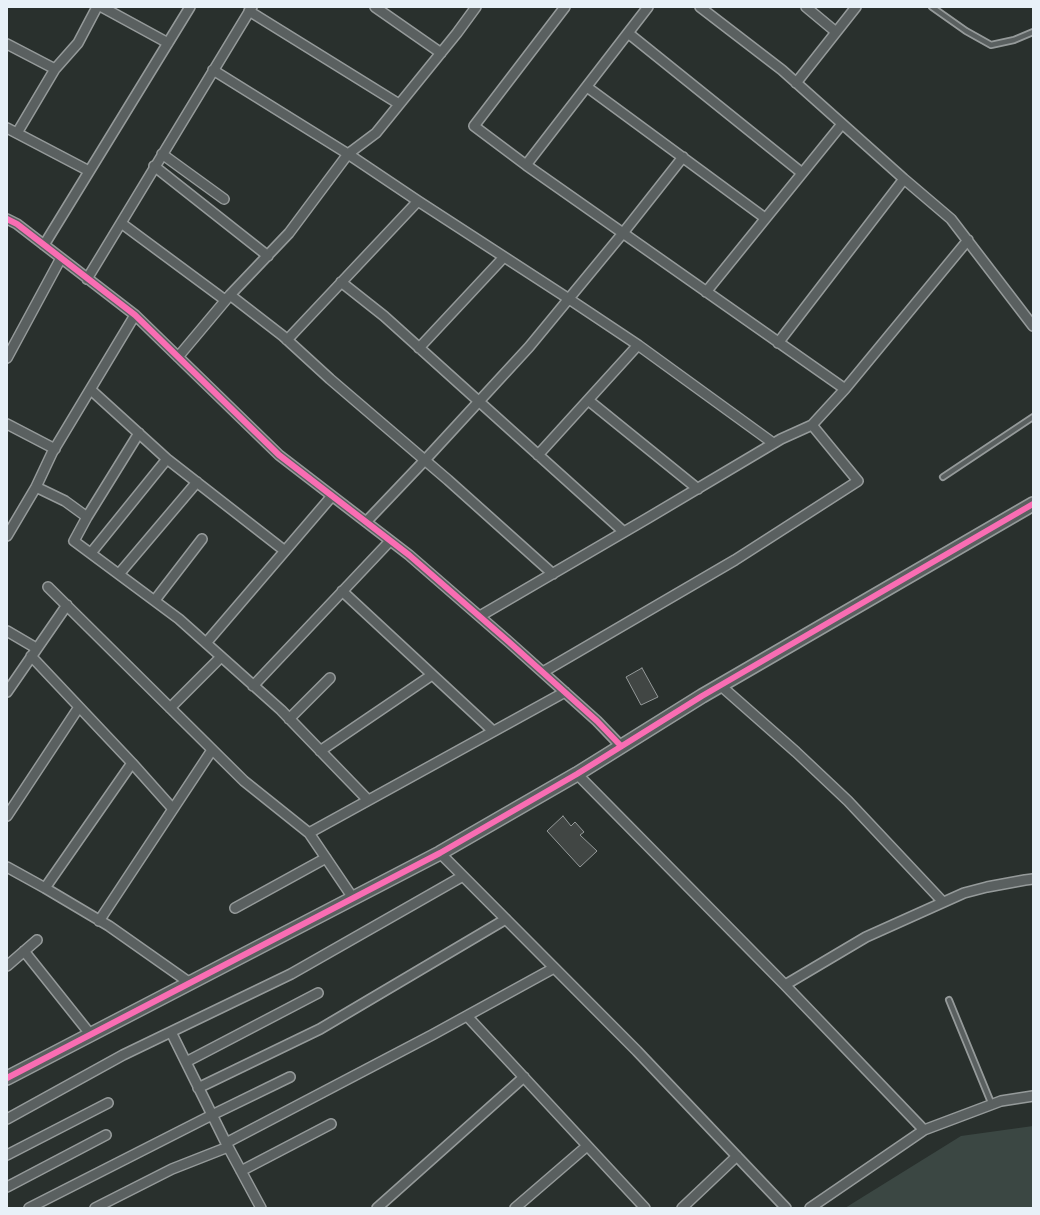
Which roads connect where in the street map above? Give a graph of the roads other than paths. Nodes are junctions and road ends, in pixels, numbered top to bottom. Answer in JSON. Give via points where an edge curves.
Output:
{"nodes":[{"id":1,"x":97,"y":7,"type":"edge"},
{"id":2,"x":102,"y":7,"type":"edge"},
{"id":3,"x":190,"y":7,"type":"edge"},
{"id":4,"x":375,"y":7,"type":"edge"},
{"id":5,"x":476,"y":7,"type":"edge"},
{"id":6,"x":565,"y":7,"type":"edge"},
{"id":7,"x":648,"y":7,"type":"edge"},
{"id":8,"x":700,"y":7,"type":"edge"},
{"id":9,"x":806,"y":7,"type":"edge"},
{"id":10,"x":856,"y":7,"type":"edge"},
{"id":11,"x":932,"y":7,"type":"edge"},
{"id":12,"x":250,"y":9,"type":"edge"},
{"id":13,"x":385,"y":10,"type":"edge"},
{"id":14,"x":836,"y":32,"type":"junction"},
{"id":15,"x":1033,"y":32,"type":"edge"},
{"id":16,"x":628,"y":33,"type":"junction"},
{"id":17,"x":168,"y":42,"type":"junction"},
{"id":18,"x":7,"y":44,"type":"edge"},
{"id":19,"x":441,"y":53,"type":"junction"},
{"id":20,"x":55,"y":70,"type":"junction"},
{"id":21,"x":213,"y":70,"type":"junction"},
{"id":22,"x":796,"y":83,"type":"junction"},
{"id":23,"x":587,"y":86,"type":"junction"},
{"id":24,"x":399,"y":104,"type":"junction"},
{"id":25,"x":842,"y":124,"type":"junction"},
{"id":26,"x":7,"y":128,"type":"edge"},
{"id":27,"x":17,"y":133,"type":"junction"},
{"id":28,"x":162,"y":154,"type":"junction"},
{"id":29,"x":348,"y":154,"type":"junction"},
{"id":30,"x":683,"y":157,"type":"junction"},
{"id":31,"x":526,"y":165,"type":"junction"},
{"id":32,"x":154,"y":166,"type":"junction"},
{"id":33,"x":89,"y":171,"type":"junction"},
{"id":34,"x":802,"y":173,"type":"junction"},
{"id":35,"x":904,"y":179,"type":"junction"},
{"id":36,"x":224,"y":199,"type":"dead end"},
{"id":37,"x":418,"y":201,"type":"junction"},
{"id":38,"x":765,"y":218,"type":"junction"},
{"id":39,"x":7,"y":220,"type":"edge"},
{"id":40,"x":121,"y":223,"type":"junction"},
{"id":41,"x":623,"y":233,"type":"junction"},
{"id":42,"x":968,"y":240,"type":"junction"},
{"id":43,"x":44,"y":246,"type":"junction"},
{"id":44,"x":268,"y":256,"type":"junction"},
{"id":45,"x":504,"y":257,"type":"junction"},
{"id":46,"x":61,"y":258,"type":"junction"},
{"id":47,"x":87,"y":279,"type":"junction"},
{"id":48,"x":341,"y":282,"type":"junction"},
{"id":49,"x":706,"y":292,"type":"junction"},
{"id":50,"x":228,"y":298,"type":"junction"},
{"id":51,"x":569,"y":299,"type":"junction"},
{"id":52,"x":135,"y":315,"type":"junction"},
{"id":53,"x":1033,"y":326,"type":"edge"},
{"id":54,"x":287,"y":340,"type":"junction"},
{"id":55,"x":778,"y":343,"type":"junction"},
{"id":56,"x":638,"y":345,"type":"junction"},
{"id":57,"x":419,"y":348,"type":"junction"},
{"id":58,"x":178,"y":357,"type":"junction"},
{"id":59,"x":7,"y":358,"type":"edge"},
{"id":60,"x":845,"y":389,"type":"junction"},
{"id":61,"x":91,"y":390,"type":"junction"},
{"id":62,"x":588,"y":400,"type":"junction"},
{"id":63,"x":478,"y":402,"type":"junction"},
{"id":64,"x":1033,"y":417,"type":"edge"},
{"id":65,"x":7,"y":424,"type":"edge"},
{"id":66,"x":812,"y":425,"type":"junction"},
{"id":67,"x":139,"y":433,"type":"junction"},
{"id":68,"x":773,"y":443,"type":"junction"},
{"id":69,"x":55,"y":449,"type":"junction"},
{"id":70,"x":538,"y":456,"type":"junction"},
{"id":71,"x":167,"y":459,"type":"junction"},
{"id":72,"x":425,"y":460,"type":"junction"},
{"id":73,"x":942,"y":477,"type":"dead end"},
{"id":74,"x":197,"y":482,"type":"junction"},
{"id":75,"x":36,"y":487,"type":"junction"},
{"id":76,"x":698,"y":489,"type":"junction"},
{"id":77,"x":332,"y":496,"type":"junction"},
{"id":78,"x":1033,"y":504,"type":"edge"},
{"id":79,"x":86,"y":517,"type":"junction"},
{"id":80,"x":366,"y":522,"type":"junction"},
{"id":81,"x":624,"y":532,"type":"junction"},
{"id":82,"x":7,"y":536,"type":"edge"},
{"id":83,"x":202,"y":539,"type":"dead end"},
{"id":84,"x":390,"y":540,"type":"junction"},
{"id":85,"x":285,"y":551,"type":"junction"},
{"id":86,"x":91,"y":553,"type":"junction"},
{"id":87,"x":119,"y":574,"type":"junction"},
{"id":88,"x":553,"y":574,"type":"junction"},
{"id":89,"x":48,"y":587,"type":"dead end"},
{"id":90,"x":342,"y":591,"type":"junction"},
{"id":91,"x":155,"y":600,"type":"junction"},
{"id":92,"x":67,"y":605,"type":"junction"},
{"id":93,"x":480,"y":616,"type":"junction"},
{"id":94,"x":7,"y":631,"type":"edge"},
{"id":95,"x":206,"y":643,"type":"junction"},
{"id":96,"x":34,"y":652,"type":"junction"},
{"id":97,"x":221,"y":657,"type":"junction"},
{"id":98,"x":543,"y":672,"type":"junction"},
{"id":99,"x":432,"y":675,"type":"junction"},
{"id":100,"x":330,"y":678,"type":"dead end"},
{"id":101,"x":720,"y":685,"type":"junction"},
{"id":102,"x":253,"y":686,"type":"junction"},
{"id":103,"x":7,"y":692,"type":"edge"},
{"id":104,"x":565,"y":692,"type":"junction"},
{"id":105,"x":79,"y":706,"type":"junction"},
{"id":106,"x":170,"y":708,"type":"junction"},
{"id":107,"x":289,"y":719,"type":"junction"},
{"id":108,"x":493,"y":731,"type":"junction"},
{"id":109,"x":621,"y":746,"type":"junction"},
{"id":110,"x":212,"y":750,"type":"junction"},
{"id":111,"x":320,"y":751,"type":"junction"},
{"id":112,"x":132,"y":763,"type":"junction"},
{"id":113,"x":577,"y":774,"type":"junction"},
{"id":114,"x":368,"y":800,"type":"junction"},
{"id":115,"x":173,"y":809,"type":"junction"},
{"id":116,"x":7,"y":816,"type":"edge"},
{"id":117,"x":309,"y":833,"type":"junction"},
{"id":118,"x":440,"y":853,"type":"junction"},
{"id":119,"x":326,"y":858,"type":"junction"},
{"id":120,"x":7,"y":866,"type":"edge"},
{"id":121,"x":463,"y":876,"type":"junction"},
{"id":122,"x":1033,"y":879,"type":"edge"},
{"id":123,"x":45,"y":888,"type":"junction"},
{"id":124,"x":353,"y":898,"type":"junction"},
{"id":125,"x":943,"y":902,"type":"junction"},
{"id":126,"x":235,"y":908,"type":"dead end"},
{"id":127,"x":506,"y":919,"type":"junction"},
{"id":128,"x":99,"y":921,"type":"junction"},
{"id":129,"x":37,"y":940,"type":"dead end"},
{"id":130,"x":24,"y":951,"type":"junction"},
{"id":131,"x":7,"y":966,"type":"edge"},
{"id":132,"x":554,"y":968,"type":"junction"},
{"id":133,"x":190,"y":983,"type":"junction"},
{"id":134,"x":785,"y":985,"type":"junction"},
{"id":135,"x":318,"y":993,"type":"dead end"},
{"id":136,"x":949,"y":1000,"type":"dead end"},
{"id":137,"x":467,"y":1016,"type":"junction"},
{"id":138,"x":171,"y":1032,"type":"junction"},
{"id":139,"x":91,"y":1035,"type":"junction"},
{"id":140,"x":186,"y":1062,"type":"junction"},
{"id":141,"x":290,"y":1077,"type":"dead end"},
{"id":142,"x":524,"y":1077,"type":"junction"},
{"id":143,"x":7,"y":1078,"type":"edge"},
{"id":144,"x":198,"y":1088,"type":"junction"},
{"id":145,"x":1033,"y":1096,"type":"edge"},
{"id":146,"x":108,"y":1103,"type":"dead end"},
{"id":147,"x":992,"y":1105,"type":"junction"},
{"id":148,"x":212,"y":1115,"type":"junction"},
{"id":149,"x":7,"y":1119,"type":"edge"},
{"id":150,"x":331,"y":1124,"type":"dead end"},
{"id":151,"x":924,"y":1130,"type":"junction"},
{"id":152,"x":106,"y":1135,"type":"dead end"},
{"id":153,"x":227,"y":1145,"type":"junction"},
{"id":154,"x":587,"y":1146,"type":"junction"},
{"id":155,"x":7,"y":1155,"type":"edge"},
{"id":156,"x":737,"y":1156,"type":"junction"},
{"id":157,"x":241,"y":1172,"type":"junction"},
{"id":158,"x":7,"y":1187,"type":"edge"},
{"id":159,"x":108,"y":1205,"type":"edge"},
{"id":160,"x":29,"y":1208,"type":"edge"},
{"id":161,"x":95,"y":1208,"type":"edge"},
{"id":162,"x":261,"y":1208,"type":"edge"},
{"id":163,"x":378,"y":1208,"type":"edge"},
{"id":164,"x":515,"y":1208,"type":"edge"},
{"id":165,"x":645,"y":1208,"type":"edge"},
{"id":166,"x":682,"y":1208,"type":"edge"},
{"id":167,"x":786,"y":1208,"type":"edge"},
{"id":168,"x":810,"y":1208,"type":"edge"}],
"edges":[{"from":1,"to":20,"type":"street","via":[[78,43]]},
{"from":2,"to":17,"type":"street"},
{"from":3,"to":17,"type":"street"},
{"from":4,"to":13,"type":"street"},
{"from":5,"to":19,"type":"street"},
{"from":6,"to":31,"type":"street","via":[[474,126]]},
{"from":7,"to":16,"type":"street"},
{"from":8,"to":22,"type":"street"},
{"from":9,"to":14,"type":"street"},
{"from":10,"to":14,"type":"street"},
{"from":11,"to":15,"type":"lane","via":[[991,45],[1014,40]]},
{"from":12,"to":21,"type":"street"},
{"from":12,"to":24,"type":"street"},
{"from":13,"to":19,"type":"street"},
{"from":14,"to":22,"type":"street"},
{"from":16,"to":23,"type":"street"},
{"from":16,"to":34,"type":"street"},
{"from":17,"to":33,"type":"street"},
{"from":18,"to":20,"type":"street"},
{"from":19,"to":24,"type":"street"},
{"from":20,"to":27,"type":"street"},
{"from":21,"to":28,"type":"street"},
{"from":21,"to":29,"type":"street"},
{"from":22,"to":25,"type":"street"},
{"from":23,"to":30,"type":"street"},
{"from":23,"to":31,"type":"street"},
{"from":24,"to":29,"type":"street","via":[[376,133]]},
{"from":25,"to":34,"type":"street"},
{"from":25,"to":35,"type":"street"},
{"from":26,"to":27,"type":"street"},
{"from":27,"to":33,"type":"street"},
{"from":28,"to":32,"type":"street"},
{"from":28,"to":36,"type":"street"},
{"from":29,"to":37,"type":"street"},
{"from":29,"to":44,"type":"street","via":[[289,233]]},
{"from":30,"to":38,"type":"street"},
{"from":30,"to":41,"type":"street"},
{"from":31,"to":41,"type":"street"},
{"from":32,"to":40,"type":"street"},
{"from":32,"to":44,"type":"street"},
{"from":33,"to":43,"type":"street"},
{"from":34,"to":38,"type":"street"},
{"from":35,"to":42,"type":"street","via":[[951,219]]},
{"from":35,"to":55,"type":"street"},
{"from":37,"to":45,"type":"street"},
{"from":37,"to":48,"type":"street"},
{"from":38,"to":49,"type":"street"},
{"from":39,"to":43,"type":"street","via":[[17,224]]},
{"from":40,"to":47,"type":"street"},
{"from":40,"to":50,"type":"street"},
{"from":41,"to":49,"type":"street"},
{"from":41,"to":51,"type":"street"},
{"from":42,"to":53,"type":"street"},
{"from":42,"to":60,"type":"street"},
{"from":43,"to":46,"type":"street"},
{"from":44,"to":50,"type":"street"},
{"from":45,"to":51,"type":"street"},
{"from":45,"to":57,"type":"street"},
{"from":46,"to":47,"type":"street"},
{"from":46,"to":59,"type":"street"},
{"from":47,"to":52,"type":"street"},
{"from":48,"to":54,"type":"street"},
{"from":48,"to":57,"type":"street"},
{"from":49,"to":55,"type":"street"},
{"from":50,"to":54,"type":"street"},
{"from":50,"to":58,"type":"street"},
{"from":51,"to":56,"type":"street"},
{"from":51,"to":63,"type":"street","via":[[530,347]]},
{"from":52,"to":58,"type":"street"},
{"from":52,"to":61,"type":"street"},
{"from":54,"to":72,"type":"street"},
{"from":55,"to":60,"type":"street"},
{"from":56,"to":62,"type":"street"},
{"from":56,"to":68,"type":"street"},
{"from":57,"to":63,"type":"street"},
{"from":58,"to":77,"type":"street","via":[[279,455]]},
{"from":60,"to":66,"type":"street"},
{"from":61,"to":67,"type":"street"},
{"from":61,"to":69,"type":"street"},
{"from":62,"to":70,"type":"street"},
{"from":62,"to":76,"type":"street"},
{"from":63,"to":70,"type":"street"},
{"from":63,"to":72,"type":"street"},
{"from":64,"to":73,"type":"lane"},
{"from":65,"to":69,"type":"street"},
{"from":66,"to":68,"type":"street"},
{"from":66,"to":98,"type":"street","via":[[858,481],[735,560]]},
{"from":67,"to":71,"type":"street"},
{"from":67,"to":79,"type":"street"},
{"from":68,"to":76,"type":"street"},
{"from":69,"to":75,"type":"street"},
{"from":70,"to":81,"type":"street"},
{"from":71,"to":74,"type":"street"},
{"from":71,"to":86,"type":"street"},
{"from":72,"to":80,"type":"street"},
{"from":72,"to":88,"type":"street"},
{"from":74,"to":85,"type":"street"},
{"from":74,"to":87,"type":"street"},
{"from":75,"to":79,"type":"street","via":[[65,501]]},
{"from":75,"to":82,"type":"street"},
{"from":76,"to":81,"type":"street"},
{"from":77,"to":80,"type":"street"},
{"from":77,"to":85,"type":"street"},
{"from":78,"to":101,"type":"street"},
{"from":79,"to":86,"type":"street","via":[[74,541]]},
{"from":80,"to":84,"type":"street"},
{"from":81,"to":88,"type":"street"},
{"from":83,"to":91,"type":"street"},
{"from":84,"to":90,"type":"street"},
{"from":84,"to":93,"type":"street"},
{"from":85,"to":95,"type":"street"},
{"from":86,"to":87,"type":"street"},
{"from":87,"to":91,"type":"street"},
{"from":88,"to":93,"type":"street"},
{"from":89,"to":92,"type":"street"},
{"from":90,"to":99,"type":"street"},
{"from":90,"to":102,"type":"street"},
{"from":91,"to":95,"type":"street","via":[[180,618]]},
{"from":92,"to":96,"type":"street"},
{"from":92,"to":106,"type":"street"},
{"from":93,"to":98,"type":"street"},
{"from":94,"to":96,"type":"street"},
{"from":95,"to":97,"type":"street"},
{"from":96,"to":103,"type":"street"},
{"from":96,"to":105,"type":"street"},
{"from":97,"to":102,"type":"street"},
{"from":97,"to":106,"type":"street"},
{"from":98,"to":104,"type":"street"},
{"from":99,"to":108,"type":"street"},
{"from":99,"to":111,"type":"street"},
{"from":100,"to":107,"type":"street"},
{"from":101,"to":109,"type":"street"},
{"from":101,"to":125,"type":"street","via":[[848,801]]},
{"from":102,"to":107,"type":"street"},
{"from":104,"to":108,"type":"street"},
{"from":104,"to":109,"type":"street"},
{"from":105,"to":112,"type":"street"},
{"from":105,"to":116,"type":"street"},
{"from":106,"to":110,"type":"street"},
{"from":107,"to":111,"type":"street"},
{"from":108,"to":114,"type":"street"},
{"from":109,"to":113,"type":"street"},
{"from":110,"to":115,"type":"street"},
{"from":110,"to":117,"type":"street","via":[[244,781]]},
{"from":111,"to":114,"type":"street"},
{"from":112,"to":115,"type":"street"},
{"from":112,"to":123,"type":"street"},
{"from":113,"to":118,"type":"street"},
{"from":113,"to":134,"type":"street"},
{"from":114,"to":117,"type":"street"},
{"from":115,"to":128,"type":"street"},
{"from":117,"to":119,"type":"street"},
{"from":118,"to":121,"type":"street"},
{"from":118,"to":124,"type":"street"},
{"from":119,"to":124,"type":"street"},
{"from":119,"to":126,"type":"street"},
{"from":120,"to":123,"type":"street"},
{"from":121,"to":127,"type":"street"},
{"from":121,"to":138,"type":"street","via":[[291,974]]},
{"from":122,"to":125,"type":"street","via":[[987,887]]},
{"from":123,"to":128,"type":"street"},
{"from":124,"to":133,"type":"street"},
{"from":125,"to":134,"type":"street","via":[[866,938]]},
{"from":127,"to":132,"type":"street"},
{"from":127,"to":144,"type":"street","via":[[320,1029]]},
{"from":128,"to":133,"type":"street"},
{"from":129,"to":130,"type":"street"},
{"from":130,"to":131,"type":"street"},
{"from":130,"to":139,"type":"street"},
{"from":132,"to":137,"type":"street"},
{"from":132,"to":156,"type":"street"},
{"from":133,"to":139,"type":"street"},
{"from":134,"to":151,"type":"street"},
{"from":135,"to":140,"type":"street"},
{"from":136,"to":147,"type":"lane"},
{"from":137,"to":142,"type":"street"},
{"from":137,"to":153,"type":"street"},
{"from":138,"to":140,"type":"street"},
{"from":138,"to":149,"type":"street","via":[[123,1055]]},
{"from":139,"to":143,"type":"street"},
{"from":140,"to":144,"type":"street"},
{"from":141,"to":148,"type":"street"},
{"from":142,"to":154,"type":"street"},
{"from":142,"to":163,"type":"street"},
{"from":144,"to":148,"type":"street"},
{"from":145,"to":147,"type":"street"},
{"from":146,"to":155,"type":"street"},
{"from":147,"to":151,"type":"street"},
{"from":148,"to":153,"type":"street"},
{"from":148,"to":160,"type":"street"},
{"from":150,"to":157,"type":"street"},
{"from":151,"to":168,"type":"street"},
{"from":152,"to":158,"type":"street"},
{"from":153,"to":157,"type":"street"},
{"from":153,"to":159,"type":"street","via":[[172,1168]]},
{"from":154,"to":164,"type":"street"},
{"from":154,"to":165,"type":"street"},
{"from":156,"to":166,"type":"street"},
{"from":156,"to":167,"type":"street"},
{"from":157,"to":162,"type":"street"},
{"from":159,"to":161,"type":"street"}]}
